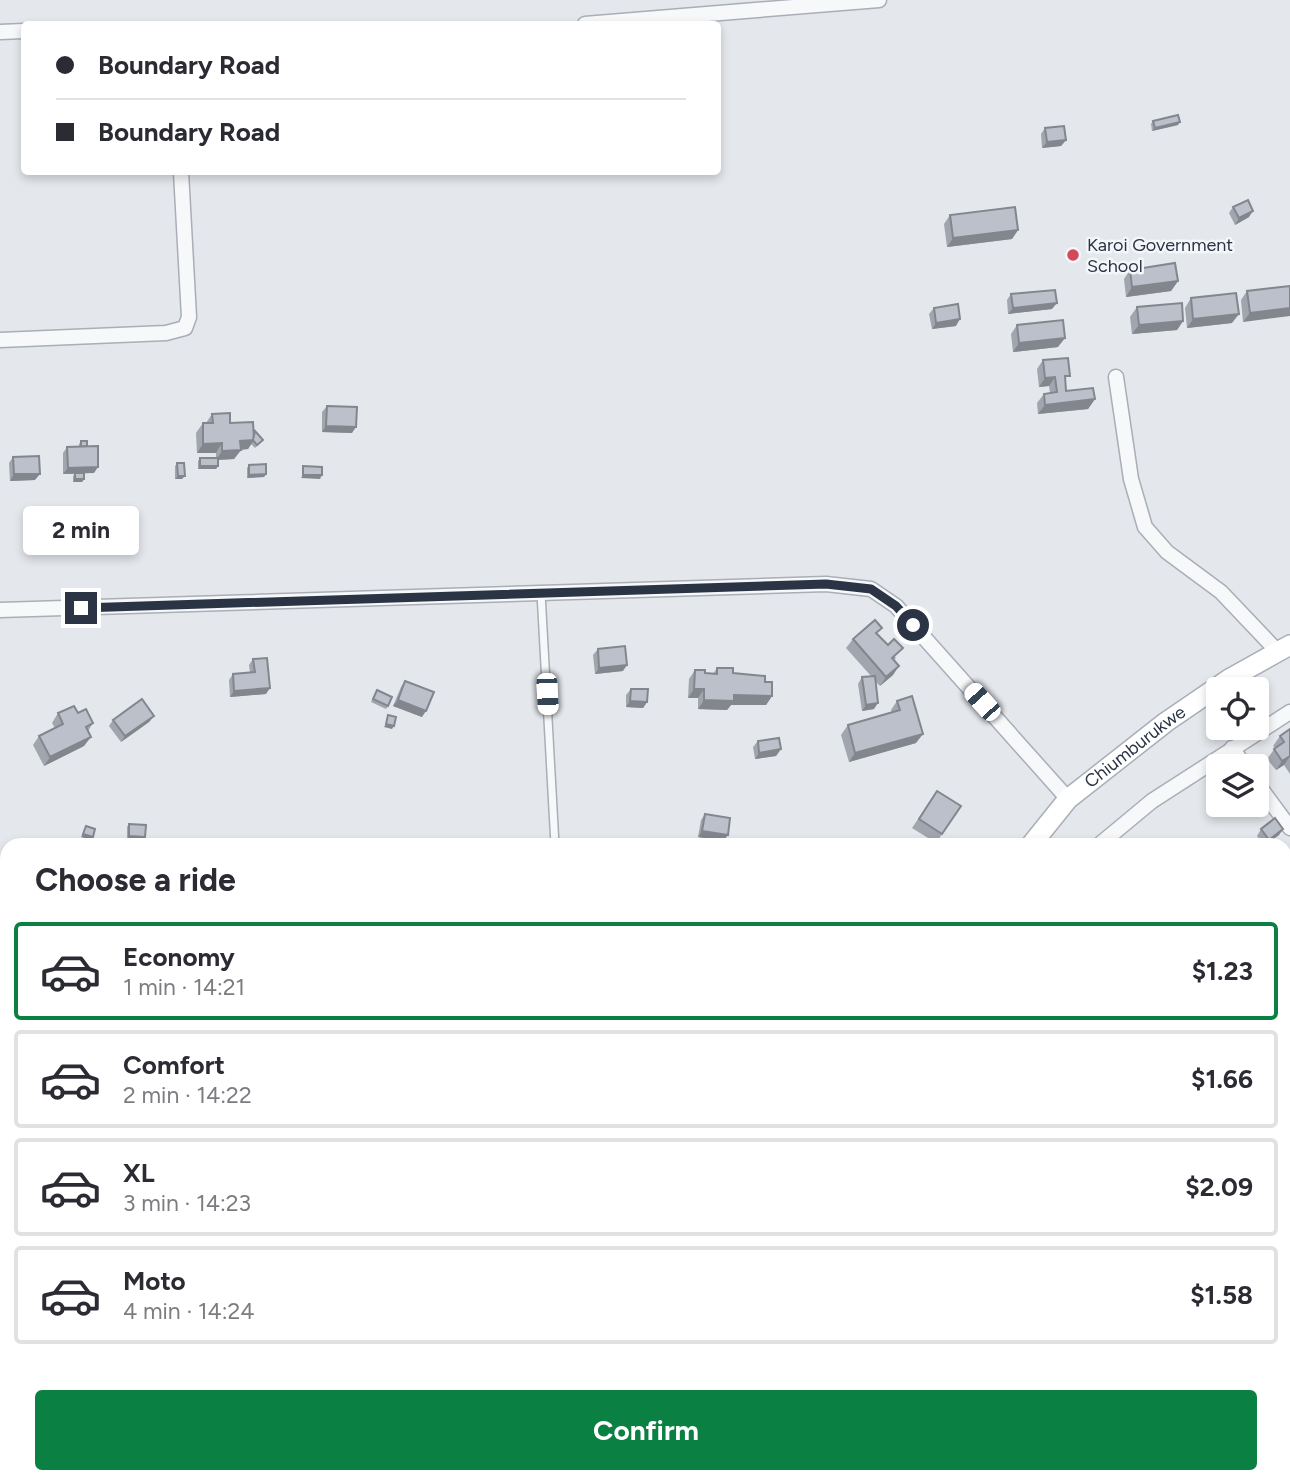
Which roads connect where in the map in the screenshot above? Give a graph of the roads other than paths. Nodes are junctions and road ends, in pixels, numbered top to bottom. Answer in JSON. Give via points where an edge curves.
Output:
{"nodes":[{"id":1,"x":879,"y":0,"type":"edge"},
{"id":2,"x":621,"y":21,"type":"edge"},
{"id":3,"x":21,"y":31,"type":"edge"},
{"id":4,"x":0,"y":32,"type":"edge"},
{"id":5,"x":181,"y":175,"type":"edge"},
{"id":6,"x":0,"y":341,"type":"edge"},
{"id":7,"x":1116,"y":377,"type":"dead end"},
{"id":8,"x":541,"y":593,"type":"junction"},
{"id":9,"x":0,"y":610,"type":"edge"},
{"id":10,"x":1284,"y":649,"type":"edge"},
{"id":11,"x":1290,"y":712,"type":"edge"},
{"id":12,"x":1231,"y":748,"type":"junction"},
{"id":13,"x":1236,"y":754,"type":"edge"},
{"id":14,"x":1068,"y":799,"type":"junction"},
{"id":15,"x":1269,"y":800,"type":"edge"},
{"id":16,"x":1290,"y":828,"type":"edge"},
{"id":17,"x":555,"y":838,"type":"edge"},
{"id":18,"x":1037,"y":838,"type":"edge"},
{"id":19,"x":1107,"y":838,"type":"edge"}],
"edges":[{"from":1,"to":2,"type":"street"},
{"from":3,"to":4,"type":"street"},
{"from":5,"to":6,"type":"street","via":[[189,317],[184,328],[166,333]]},
{"from":7,"to":10,"type":"street","via":[[1131,480],[1145,527],[1167,552],[1221,592]]},
{"from":8,"to":9,"type":"street"},
{"from":8,"to":14,"type":"street","via":[[826,584],[871,589],[896,606]]},
{"from":8,"to":17,"type":"lane"},
{"from":10,"to":14,"type":"street","name":"Chiumburukwe","via":[[1166,722]]},
{"from":11,"to":12,"type":"street"},
{"from":12,"to":13,"type":"street"},
{"from":12,"to":19,"type":"street","via":[[1152,801]]},
{"from":14,"to":18,"type":"street","name":"Chiumburukwe"},
{"from":15,"to":16,"type":"street"}]}
